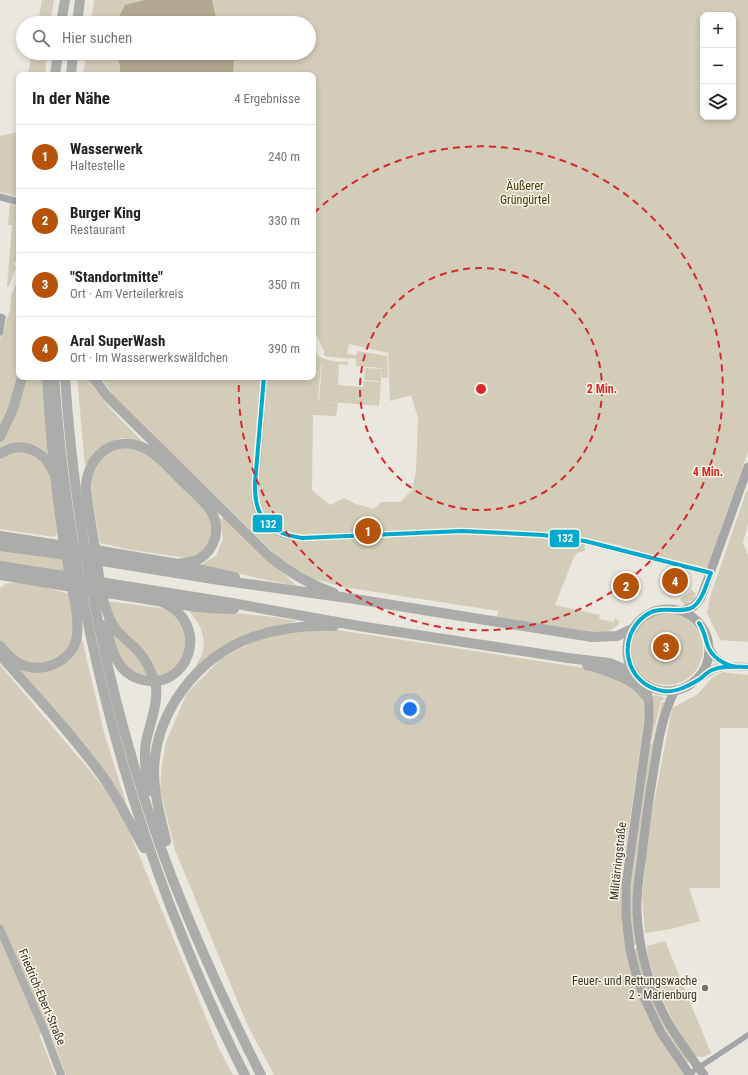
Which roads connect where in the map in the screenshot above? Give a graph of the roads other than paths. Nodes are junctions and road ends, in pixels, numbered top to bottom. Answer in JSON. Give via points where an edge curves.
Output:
{"nodes":[{"id":1,"x":64,"y":0,"type":"edge"},
{"id":2,"x":80,"y":0,"type":"edge"},
{"id":3,"x":62,"y":16,"type":"edge"},
{"id":4,"x":78,"y":16,"type":"edge"},
{"id":5,"x":57,"y":60,"type":"edge"},
{"id":6,"x":72,"y":60,"type":"edge"},
{"id":7,"x":55,"y":72,"type":"edge"},
{"id":8,"x":71,"y":72,"type":"edge"},
{"id":9,"x":0,"y":197,"type":"edge"},
{"id":10,"x":16,"y":201,"type":"edge"},
{"id":11,"x":0,"y":316,"type":"edge"},
{"id":12,"x":0,"y":333,"type":"edge"},
{"id":13,"x":21,"y":380,"type":"edge"},
{"id":14,"x":47,"y":380,"type":"edge"},
{"id":15,"x":54,"y":380,"type":"edge"},
{"id":16,"x":66,"y":380,"type":"edge"},
{"id":17,"x":95,"y":380,"type":"edge"},
{"id":18,"x":264,"y":380,"type":"edge"},
{"id":19,"x":70,"y":436,"type":"junction"},
{"id":20,"x":0,"y":437,"type":"edge"},
{"id":21,"x":0,"y":454,"type":"edge"},
{"id":22,"x":748,"y":467,"type":"edge"},
{"id":23,"x":55,"y":479,"type":"junction"},
{"id":24,"x":3,"y":536,"type":"edge"},
{"id":25,"x":0,"y":546,"type":"edge"},
{"id":26,"x":60,"y":550,"type":"junction"},
{"id":27,"x":101,"y":556,"type":"junction"},
{"id":28,"x":178,"y":564,"type":"junction"},
{"id":29,"x":0,"y":566,"type":"edge"},
{"id":30,"x":711,"y":573,"type":"junction"},
{"id":31,"x":0,"y":574,"type":"edge"},
{"id":32,"x":21,"y":579,"type":"junction"},
{"id":33,"x":65,"y":581,"type":"junction"},
{"id":34,"x":0,"y":583,"type":"edge"},
{"id":35,"x":272,"y":587,"type":"junction"},
{"id":36,"x":107,"y":588,"type":"junction"},
{"id":37,"x":701,"y":598,"type":"junction"},
{"id":38,"x":355,"y":599,"type":"junction"},
{"id":39,"x":162,"y":602,"type":"junction"},
{"id":40,"x":76,"y":604,"type":"junction"},
{"id":41,"x":254,"y":608,"type":"junction"},
{"id":42,"x":681,"y":611,"type":"junction"},
{"id":43,"x":699,"y":623,"type":"junction"},
{"id":44,"x":359,"y":626,"type":"junction"},
{"id":45,"x":634,"y":628,"type":"junction"},
{"id":46,"x":0,"y":646,"type":"edge"},
{"id":47,"x":708,"y":646,"type":"junction"},
{"id":48,"x":93,"y":651,"type":"junction"},
{"id":49,"x":0,"y":655,"type":"edge"},
{"id":50,"x":568,"y":658,"type":"junction"},
{"id":51,"x":728,"y":666,"type":"junction"},
{"id":52,"x":748,"y":667,"type":"edge"},
{"id":53,"x":634,"y":673,"type":"junction"},
{"id":54,"x":694,"y":682,"type":"junction"},
{"id":55,"x":646,"y":684,"type":"junction"},
{"id":56,"x":675,"y":690,"type":"junction"},
{"id":57,"x":648,"y":698,"type":"junction"},
{"id":58,"x":166,"y":841,"type":"junction"},
{"id":59,"x":158,"y":872,"type":"junction"},
{"id":60,"x":0,"y":929,"type":"edge"},
{"id":61,"x":196,"y":936,"type":"junction"},
{"id":62,"x":748,"y":1034,"type":"edge"},
{"id":63,"x":698,"y":1067,"type":"junction"},
{"id":64,"x":689,"y":1074,"type":"edge"},
{"id":65,"x":62,"y":1075,"type":"edge"},
{"id":66,"x":245,"y":1075,"type":"edge"},
{"id":67,"x":262,"y":1075,"type":"edge"},
{"id":68,"x":704,"y":1075,"type":"edge"}],
"edges":[{"from":1,"to":3,"type":"highway"},
{"from":2,"to":4,"type":"highway"},
{"from":5,"to":7,"type":"highway"},
{"from":6,"to":8,"type":"highway"},
{"from":9,"to":10,"type":"street"},
{"from":11,"to":12,"type":"street","via":[[3,317]]},
{"from":13,"to":20,"type":"highway","via":[[13,409]]},
{"from":14,"to":23,"type":"highway"},
{"from":15,"to":48,"type":"highway","via":[[68,512]]},
{"from":16,"to":19,"type":"highway"},
{"from":17,"to":38,"type":"highway","via":[[106,395],[278,563],[317,586]]},
{"from":18,"to":30,"type":"street","via":[[256,502],[258,512],[267,525],[281,534],[302,538],[462,531],[543,535],[585,542]]},
{"from":19,"to":39,"type":"highway","via":[[112,647],[124,671],[141,680],[153,681],[170,676],[179,670],[190,651],[190,632],[184,619],[172,607]]},
{"from":19,"to":61,"type":"highway","via":[[88,565],[116,697],[171,876]]},
{"from":21,"to":23,"type":"highway","via":[[14,447],[35,450],[48,461]]},
{"from":22,"to":30,"type":"main road"},
{"from":23,"to":40,"type":"highway"},
{"from":24,"to":26,"type":"highway"},
{"from":25,"to":26,"type":"highway"},
{"from":26,"to":27,"type":"highway","bridge":true},
{"from":27,"to":28,"type":"highway"},
{"from":27,"to":35,"type":"highway","via":[[219,580]]},
{"from":28,"to":35,"type":"highway"},
{"from":28,"to":58,"type":"highway","bridge":true,"via":[[198,559],[211,548],[216,533],[211,512],[157,456],[149,451],[127,444],[115,445],[104,450],[91,465],[86,486],[97,560],[105,606],[114,628],[142,654],[156,686],[156,702],[146,741],[145,769]]},
{"from":29,"to":33,"type":"highway"},
{"from":30,"to":37,"type":"main road"},
{"from":31,"to":32,"type":"highway"},
{"from":32,"to":33,"type":"highway"},
{"from":32,"to":34,"type":"highway"},
{"from":33,"to":36,"type":"highway","bridge":true},
{"from":35,"to":38,"type":"highway"},
{"from":36,"to":39,"type":"highway"},
{"from":36,"to":41,"type":"highway","via":[[226,602]]},
{"from":37,"to":42,"type":"main road","via":[[693,607]]},
{"from":37,"to":43,"type":"main road"},
{"from":38,"to":45,"type":"highway","via":[[600,638],[617,636]]},
{"from":39,"to":41,"type":"highway","via":[[218,608]]},
{"from":40,"to":46,"type":"highway","via":[[76,640],[70,651],[57,663],[38,668],[26,666],[15,661]]},
{"from":40,"to":48,"type":"highway"},
{"from":41,"to":44,"type":"highway"},
{"from":42,"to":43,"type":"main road"},
{"from":42,"to":45,"type":"main road","via":[[655,611]]},
{"from":43,"to":47,"type":"main road","via":[[705,632]]},
{"from":44,"to":50,"type":"highway"},
{"from":44,"to":58,"type":"highway","via":[[299,627],[253,637],[214,658],[192,678],[168,713],[155,755],[154,784]]},
{"from":45,"to":53,"type":"main road","via":[[627,652]]},
{"from":47,"to":51,"type":"main road","via":[[716,658]]},
{"from":47,"to":54,"type":"main road","via":[[706,662]]},
{"from":48,"to":59,"type":"highway","via":[[111,724]]},
{"from":49,"to":59,"type":"highway","via":[[103,777]]},
{"from":50,"to":53,"type":"highway","via":[[609,663]]},
{"from":50,"to":57,"type":"highway","via":[[630,682]]},
{"from":51,"to":52,"type":"main road"},
{"from":51,"to":54,"type":"main road","via":[[714,669]]},
{"from":53,"to":55,"type":"main road"},
{"from":54,"to":56,"type":"main road"},
{"from":55,"to":56,"type":"main road","via":[[658,690]]},
{"from":55,"to":57,"type":"main road","name":"Militärringstraße"},
{"from":56,"to":63,"type":"main road","name":"Militärringstraße","via":[[664,716],[655,764],[638,886],[637,912],[645,966],[657,999],[672,1029]]},
{"from":57,"to":64,"type":"main road","name":"Militärringstraße","via":[[649,720],[626,885],[626,916],[630,950],[644,997],[661,1032]]},
{"from":58,"to":61,"type":"highway","via":[[188,901]]},
{"from":59,"to":66,"type":"highway","via":[[196,971]]},
{"from":60,"to":65,"type":"main road","name":"Friedrich-Ebert-Straße"},
{"from":61,"to":67,"type":"highway"},
{"from":62,"to":63,"type":"street"},
{"from":63,"to":64,"type":"street"},
{"from":63,"to":68,"type":"main road","name":"Militärringstraße"}]}
